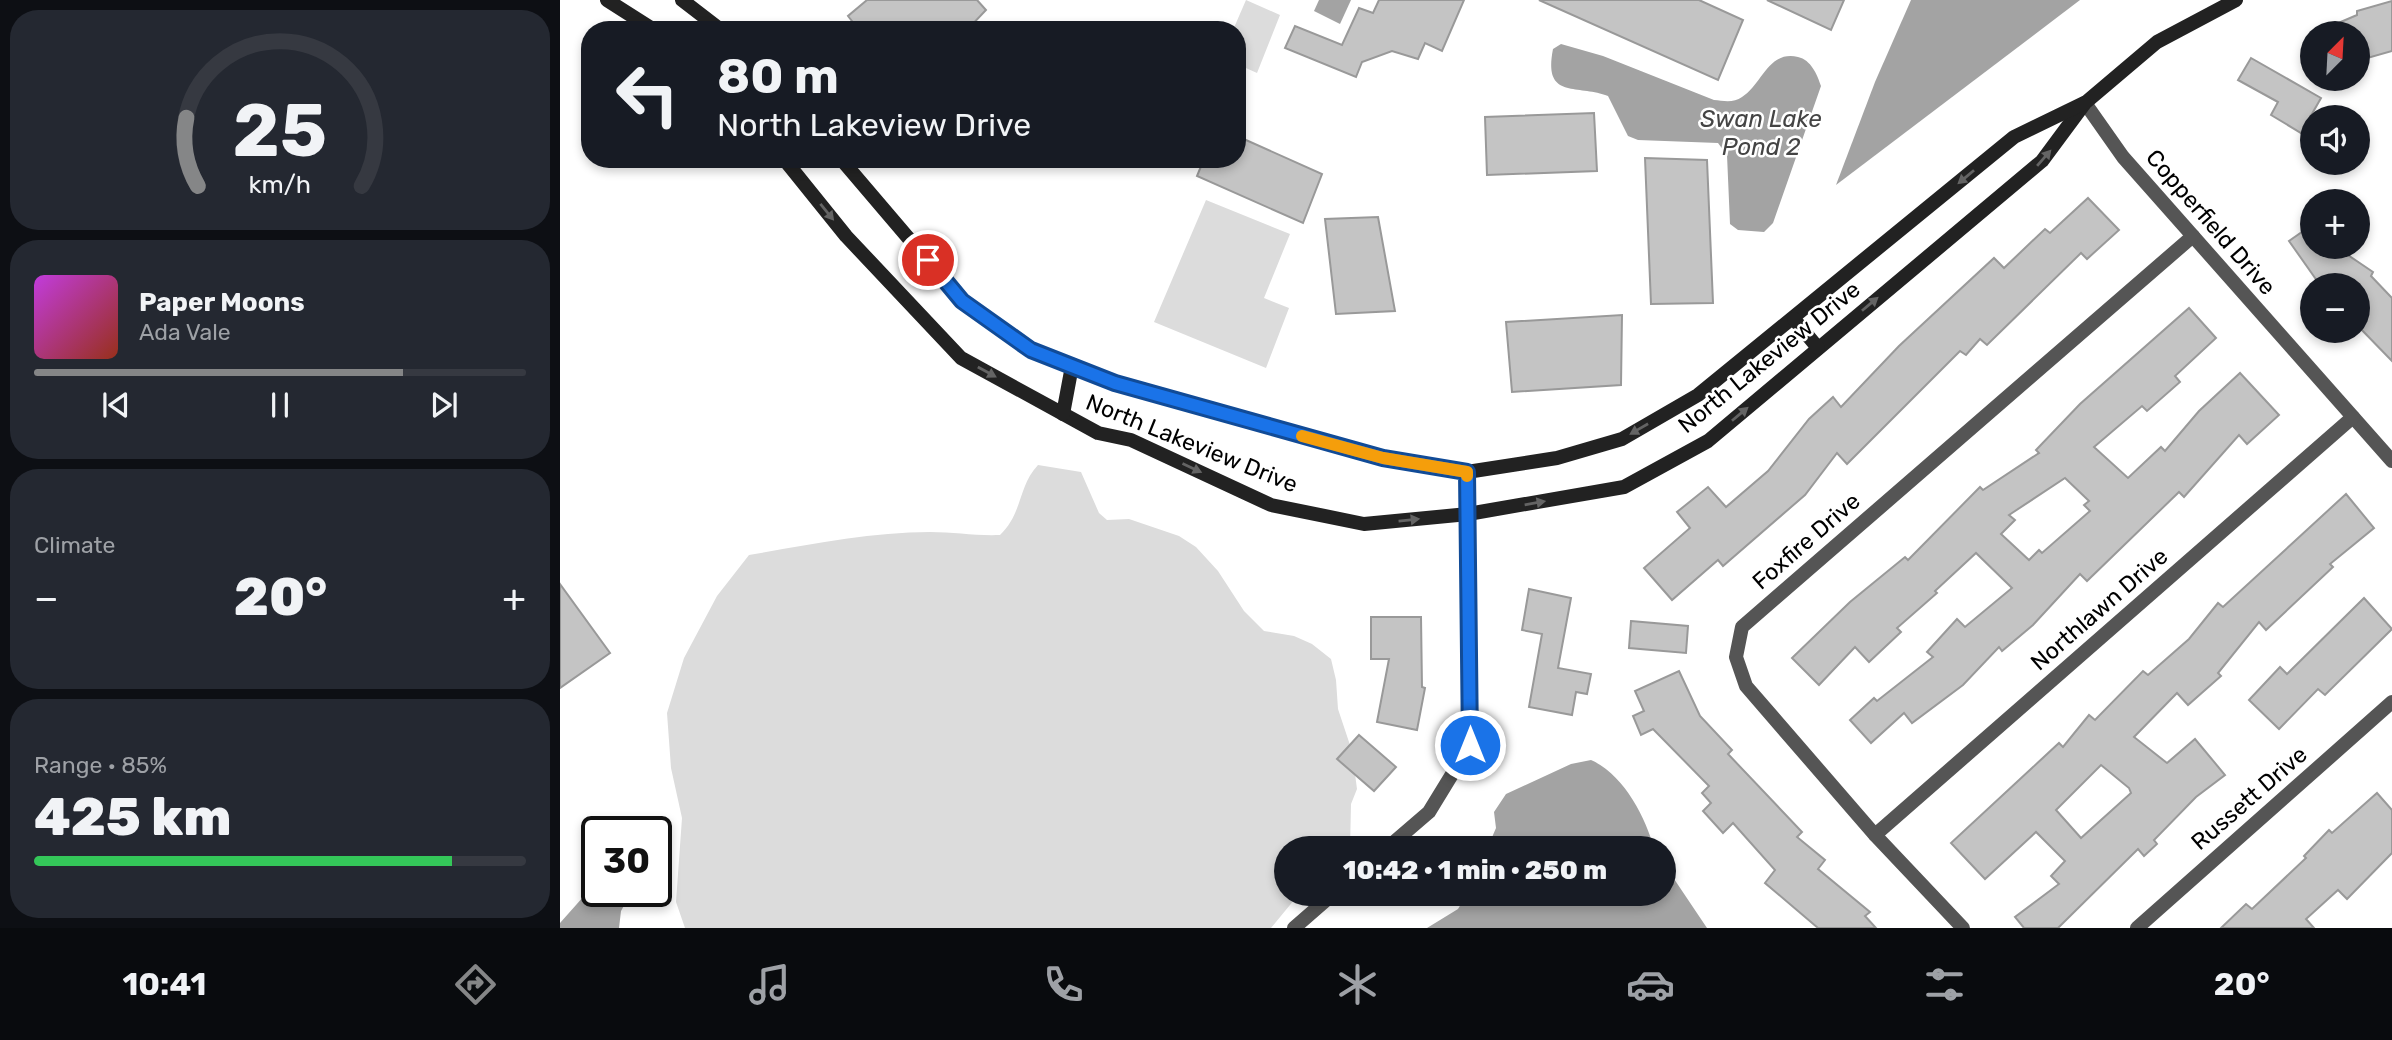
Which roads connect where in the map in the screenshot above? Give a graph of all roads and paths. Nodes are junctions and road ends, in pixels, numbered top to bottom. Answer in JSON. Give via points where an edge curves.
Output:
{"nodes":[{"id":1,"x":607,"y":0,"type":"edge"},
{"id":2,"x":682,"y":0,"type":"edge"},
{"id":3,"x":2236,"y":0,"type":"edge"},
{"id":4,"x":640,"y":21,"type":"edge"},
{"id":5,"x":709,"y":21,"type":"edge"},
{"id":6,"x":2085,"y":103,"type":"junction"},
{"id":7,"x":791,"y":168,"type":"edge"},
{"id":8,"x":849,"y":168,"type":"edge"},
{"id":9,"x":2193,"y":236,"type":"junction"},
{"id":10,"x":1794,"y":319,"type":"junction"},
{"id":11,"x":1818,"y":348,"type":"junction"},
{"id":12,"x":1072,"y":366,"type":"junction"},
{"id":13,"x":1063,"y":414,"type":"junction"},
{"id":14,"x":2353,"y":417,"type":"junction"},
{"id":15,"x":2392,"y":461,"type":"edge"},
{"id":16,"x":1467,"y":472,"type":"junction"},
{"id":17,"x":1468,"y":514,"type":"junction"},
{"id":18,"x":2392,"y":702,"type":"edge"},
{"id":19,"x":1875,"y":835,"type":"junction"},
{"id":20,"x":1401,"y":836,"type":"edge"},
{"id":21,"x":1319,"y":906,"type":"edge"},
{"id":22,"x":1294,"y":928,"type":"edge"},
{"id":23,"x":1963,"y":928,"type":"edge"},
{"id":24,"x":2137,"y":928,"type":"edge"}],
"edges":[{"from":1,"to":4,"type":"street"},
{"from":2,"to":5,"type":"street"},
{"from":3,"to":6,"type":"street","name":"North Lakeview Drive","via":[[2157,42]]},
{"from":6,"to":9,"type":"street","name":"Copperfield Drive","via":[[2123,157]]},
{"from":6,"to":10,"type":"street","name":"North Lakeview Drive","one_way":true,"via":[[2014,137]]},
{"from":11,"to":6,"type":"street","name":"North Lakeview Drive","one_way":true,"via":[[2042,162]]},
{"from":7,"to":13,"type":"street","name":"North Lakeview Drive","one_way":true,"via":[[846,236],[961,358]]},
{"from":8,"to":12,"type":"street","name":"North Lakeview Drive","via":[[962,301],[1031,350]]},
{"from":9,"to":14,"type":"street","name":"Copperfield Drive"},
{"from":9,"to":19,"type":"street","name":"Foxfire Drive","via":[[1742,627],[1736,657],[1746,686]]},
{"from":10,"to":11,"type":"street"},
{"from":10,"to":16,"type":"street","name":"North Lakeview Drive","one_way":true,"via":[[1698,395],[1622,439],[1558,458]]},
{"from":17,"to":11,"type":"street","name":"North Lakeview Drive","one_way":true,"via":[[1624,487],[1708,441]]},
{"from":12,"to":13,"type":"street"},
{"from":12,"to":16,"type":"street","name":"North Lakeview Drive","via":[[1115,383],[1383,458]]},
{"from":13,"to":17,"type":"street","name":"North Lakeview Drive","one_way":true,"via":[[1271,505],[1364,524]]},
{"from":14,"to":15,"type":"street","name":"Copperfield Drive"},
{"from":14,"to":19,"type":"street","name":"Northlawn Drive"},
{"from":16,"to":17,"type":"street"},
{"from":17,"to":20,"type":"street","via":[[1470,745],[1429,812]]},
{"from":18,"to":24,"type":"street","name":"Russett Drive"},
{"from":19,"to":23,"type":"street","name":"Foxfire Drive"},
{"from":21,"to":22,"type":"street"}]}
